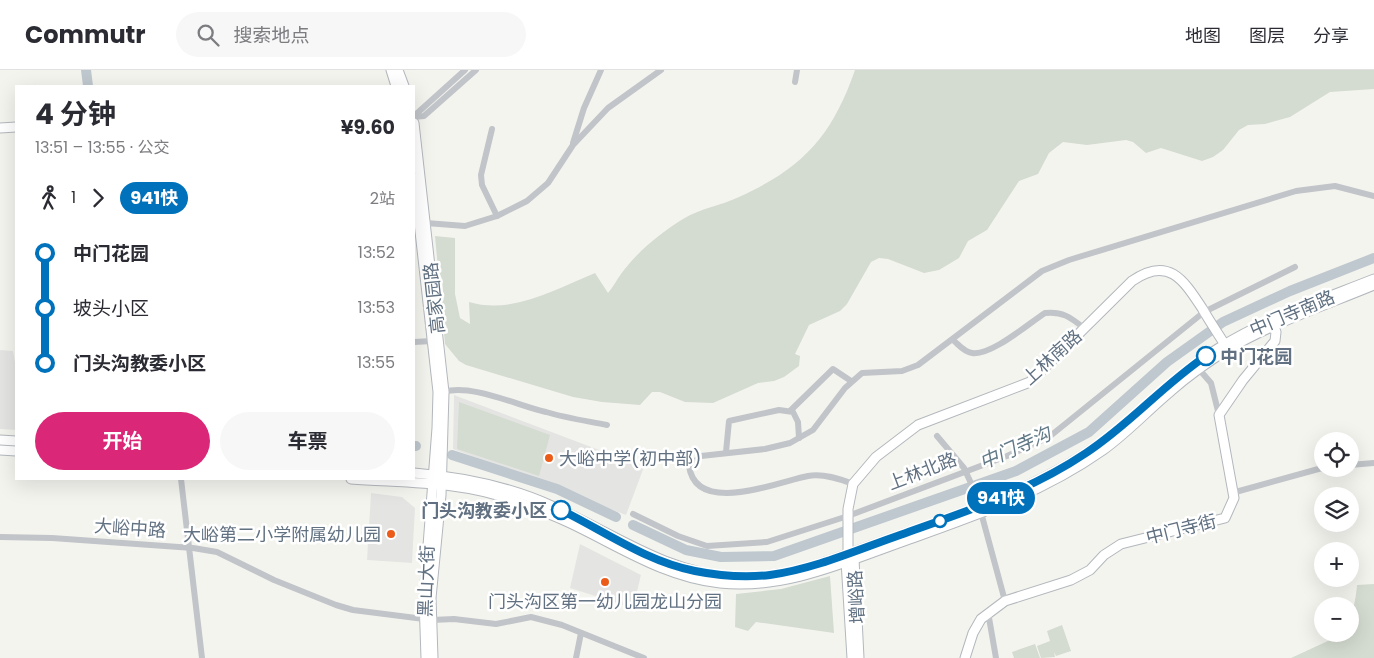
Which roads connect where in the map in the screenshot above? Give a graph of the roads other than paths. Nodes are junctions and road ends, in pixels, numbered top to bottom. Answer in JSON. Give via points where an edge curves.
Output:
{"nodes":[{"id":1,"x":391,"y":70,"type":"edge"},
{"id":2,"x":398,"y":70,"type":"edge"},
{"id":3,"x":464,"y":70,"type":"edge"},
{"id":4,"x":476,"y":70,"type":"edge"},
{"id":5,"x":601,"y":70,"type":"edge"},
{"id":6,"x":662,"y":70,"type":"edge"},
{"id":7,"x":797,"y":70,"type":"edge"},
{"id":8,"x":795,"y":82,"type":"dead end"},
{"id":9,"x":396,"y":85,"type":"edge"},
{"id":10,"x":404,"y":85,"type":"edge"},
{"id":11,"x":415,"y":116,"type":"edge"},
{"id":12,"x":415,"y":117,"type":"edge"},
{"id":13,"x":0,"y":128,"type":"edge"},
{"id":14,"x":15,"y":128,"type":"edge"},
{"id":15,"x":492,"y":129,"type":"dead end"},
{"id":16,"x":415,"y":140,"type":"edge"},
{"id":17,"x":573,"y":145,"type":"junction"},
{"id":18,"x":415,"y":186,"type":"edge"},
{"id":19,"x":1374,"y":196,"type":"edge"},
{"id":20,"x":497,"y":216,"type":"junction"},
{"id":21,"x":420,"y":223,"type":"edge"},
{"id":22,"x":1295,"y":267,"type":"dead end"},
{"id":23,"x":1374,"y":279,"type":"edge"},
{"id":24,"x":1374,"y":285,"type":"edge"},
{"id":25,"x":1204,"y":312,"type":"junction"},
{"id":26,"x":1272,"y":323,"type":"junction"},
{"id":27,"x":1084,"y":328,"type":"junction"},
{"id":28,"x":953,"y":340,"type":"junction"},
{"id":29,"x":432,"y":341,"type":"junction"},
{"id":30,"x":415,"y":342,"type":"edge"},
{"id":31,"x":1224,"y":343,"type":"junction"},
{"id":32,"x":1197,"y":366,"type":"junction"},
{"id":33,"x":851,"y":381,"type":"junction"},
{"id":34,"x":444,"y":392,"type":"junction"},
{"id":35,"x":791,"y":410,"type":"junction"},
{"id":36,"x":1219,"y":415,"type":"junction"},
{"id":37,"x":607,"y":425,"type":"dead end"},
{"id":38,"x":937,"y":436,"type":"dead end"},
{"id":39,"x":799,"y":438,"type":"junction"},
{"id":40,"x":0,"y":440,"type":"edge"},
{"id":41,"x":15,"y":441,"type":"edge"},
{"id":42,"x":0,"y":450,"type":"edge"},
{"id":43,"x":15,"y":451,"type":"edge"},
{"id":44,"x":726,"y":452,"type":"junction"},
{"id":45,"x":1374,"y":463,"type":"edge"},
{"id":46,"x":1359,"y":464,"type":"edge"},
{"id":47,"x":1314,"y":470,"type":"edge"},
{"id":48,"x":965,"y":471,"type":"junction"},
{"id":49,"x":415,"y":473,"type":"edge"},
{"id":50,"x":438,"y":474,"type":"junction"},
{"id":51,"x":181,"y":480,"type":"edge"},
{"id":52,"x":368,"y":480,"type":"edge"},
{"id":53,"x":437,"y":484,"type":"junction"},
{"id":54,"x":854,"y":484,"type":"junction"},
{"id":55,"x":1232,"y":493,"type":"junction"},
{"id":56,"x":981,"y":510,"type":"junction"},
{"id":57,"x":634,"y":514,"type":"dead end"},
{"id":58,"x":848,"y":520,"type":"junction"},
{"id":59,"x":0,"y":537,"type":"edge"},
{"id":60,"x":188,"y":548,"type":"junction"},
{"id":61,"x":850,"y":558,"type":"junction"},
{"id":62,"x":1005,"y":601,"type":"junction"},
{"id":63,"x":988,"y":612,"type":"junction"},
{"id":64,"x":428,"y":619,"type":"junction"},
{"id":65,"x":582,"y":633,"type":"junction"},
{"id":66,"x":202,"y":658,"type":"edge"},
{"id":67,"x":426,"y":658,"type":"edge"},
{"id":68,"x":433,"y":658,"type":"edge"},
{"id":69,"x":576,"y":658,"type":"edge"},
{"id":70,"x":644,"y":658,"type":"edge"},
{"id":71,"x":852,"y":658,"type":"edge"},
{"id":72,"x":859,"y":658,"type":"edge"},
{"id":73,"x":965,"y":658,"type":"edge"},
{"id":74,"x":996,"y":658,"type":"edge"}],
"edges":[{"from":1,"to":9,"type":"main road"},
{"from":2,"to":10,"type":"main road"},
{"from":3,"to":11,"type":"street"},
{"from":4,"to":12,"type":"street","via":[[424,116]]},
{"from":5,"to":17,"type":"street","via":[[584,108]]},
{"from":6,"to":17,"type":"street","via":[[608,108]]},
{"from":7,"to":8,"type":"street"},
{"from":13,"to":14,"type":"main road"},
{"from":15,"to":20,"type":"street","via":[[480,175]]},
{"from":16,"to":21,"type":"main road","name":"高家园路"},
{"from":17,"to":20,"type":"street","via":[[548,183],[527,201]]},
{"from":18,"to":21,"type":"main road","name":"高家园路"},
{"from":19,"to":28,"type":"street","via":[[1335,186],[1296,191],[1069,260],[1042,271]]},
{"from":20,"to":21,"type":"street","via":[[465,226]]},
{"from":21,"to":29,"type":"main road","name":"高家园路"},
{"from":21,"to":34,"type":"main road","name":"高家园路"},
{"from":22,"to":25,"type":"street","name":"上林北路"},
{"from":23,"to":26,"type":"main road","name":"中门寺南路"},
{"from":24,"to":26,"type":"main road","name":"中门寺南路"},
{"from":25,"to":27,"type":"main road","name":"上林南路","via":[[1184,280],[1163,270],[1150,270],[1132,280]]},
{"from":25,"to":31,"type":"main road","name":"上林南路"},
{"from":25,"to":48,"type":"street","name":"上林北路","via":[[1049,437]]},
{"from":26,"to":31,"type":"main road","name":"中门寺南路"},
{"from":26,"to":36,"type":"main road","via":[[1275,342]]},
{"from":27,"to":28,"type":"street","via":[[1067,315],[1044,313],[986,352],[973,354]]},
{"from":27,"to":54,"type":"main road","name":"上林南路","via":[[1030,382],[918,425],[876,458]]},
{"from":28,"to":33,"type":"street","via":[[910,368],[862,373]]},
{"from":29,"to":30,"type":"street"},
{"from":29,"to":50,"type":"main road","name":"高家园路","via":[[438,392]]},
{"from":31,"to":32,"type":"main road","name":"中门寺南路"},
{"from":32,"to":36,"type":"street","via":[[1211,383]]},
{"from":32,"to":56,"type":"main road","name":"中门寺南路","via":[[1087,453],[1047,478]]},
{"from":33,"to":35,"type":"street","via":[[833,369]]},
{"from":33,"to":39,"type":"street","via":[[813,430]]},
{"from":34,"to":37,"type":"street","via":[[453,389],[473,392]]},
{"from":34,"to":50,"type":"main road","name":"高家园路"},
{"from":35,"to":39,"type":"street","via":[[798,422]]},
{"from":35,"to":44,"type":"street","via":[[728,421]]},
{"from":36,"to":55,"type":"main road","name":"中门寺街"},
{"from":38,"to":48,"type":"street"},
{"from":39,"to":44,"type":"street","via":[[765,449]]},
{"from":40,"to":41,"type":"main road"},
{"from":42,"to":43,"type":"main road"},
{"from":44,"to":54,"type":"street","via":[[694,460],[688,466],[693,480],[717,493],[758,490],[809,476],[824,476]]},
{"from":45,"to":46,"type":"street"},
{"from":47,"to":55,"type":"street"},
{"from":48,"to":56,"type":"street"},
{"from":48,"to":58,"type":"street","name":"上林北路"},
{"from":49,"to":50,"type":"main road"},
{"from":50,"to":53,"type":"main road","name":"黑山大街"},
{"from":50,"to":61,"type":"main road","via":[[520,493],[553,506],[662,561],[692,571],[736,577],[771,574]]},
{"from":51,"to":60,"type":"street"},
{"from":52,"to":53,"type":"main road"},
{"from":53,"to":61,"type":"main road","via":[[482,490],[509,498],[570,523],[655,566],[719,583],[764,583],[800,576]]},
{"from":53,"to":64,"type":"main road","name":"黑山大街"},
{"from":54,"to":58,"type":"main road","name":"上林南路"},
{"from":55,"to":62,"type":"main road","name":"中门寺街","via":[[1231,508],[1224,518],[1121,544],[1090,570],[1071,580]]},
{"from":56,"to":61,"type":"main road","name":"中门寺南路"},
{"from":56,"to":62,"type":"street"},
{"from":57,"to":58,"type":"street","name":"上林北路","via":[[707,546],[767,542]]},
{"from":58,"to":61,"type":"main road","name":"上林南路"},
{"from":59,"to":60,"type":"street","name":"大峪中路"},
{"from":60,"to":64,"type":"street","name":"大峪中路","via":[[217,552],[336,605]]},
{"from":60,"to":66,"type":"street"},
{"from":61,"to":71,"type":"main road","name":"增峪路"},
{"from":61,"to":72,"type":"main road","name":"增峪路"},
{"from":62,"to":63,"type":"main road","name":"中门寺街"},
{"from":63,"to":73,"type":"main road","name":"中门寺街","via":[[973,633]]},
{"from":63,"to":74,"type":"street"},
{"from":64,"to":65,"type":"street","name":"大峪中路","via":[[454,618],[496,624],[531,617]]},
{"from":64,"to":67,"type":"main road","name":"黑山大街"},
{"from":64,"to":68,"type":"main road","name":"黑山大街"},
{"from":65,"to":69,"type":"street"},
{"from":65,"to":70,"type":"street","name":"大峪中路"}]}
